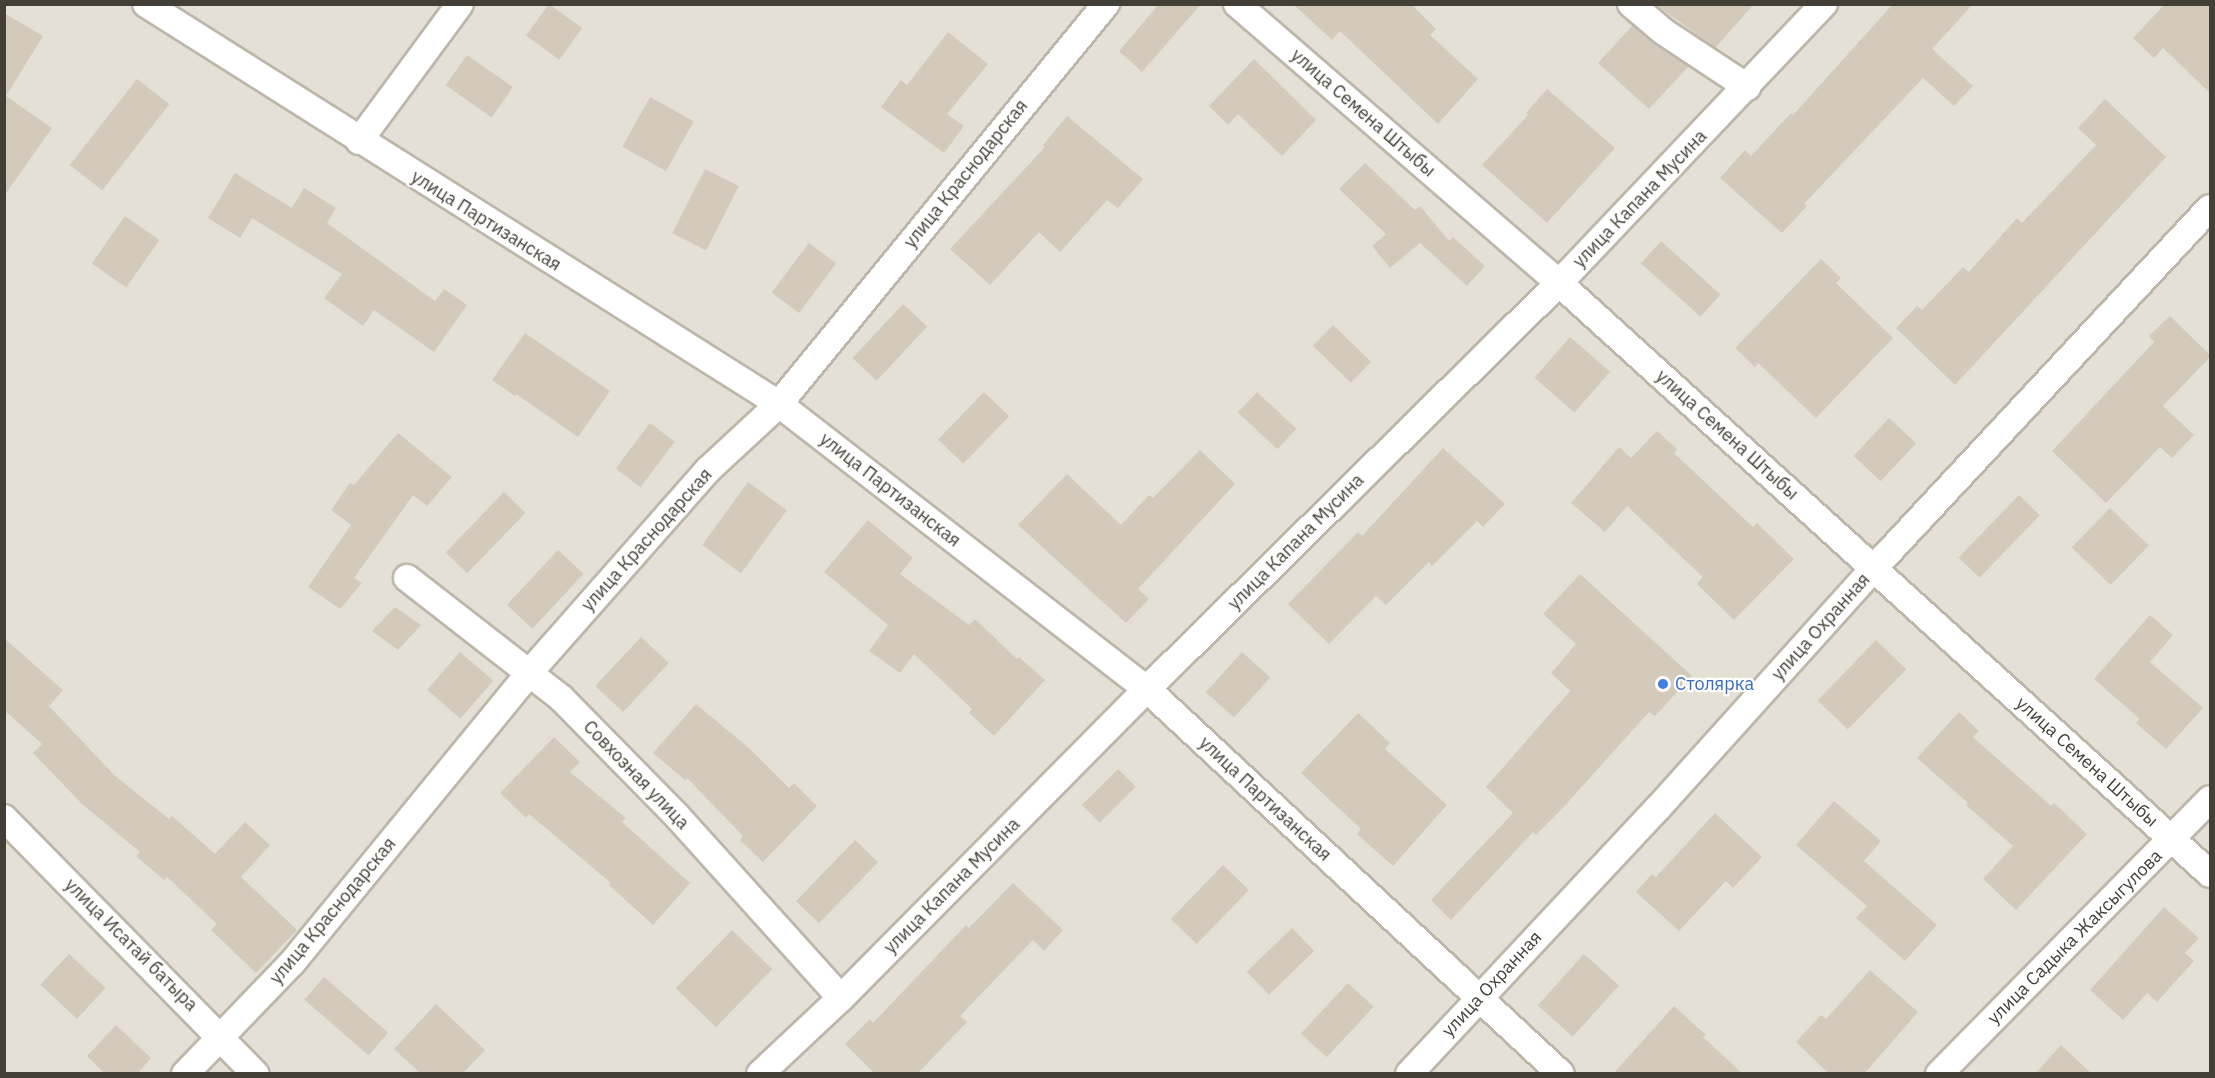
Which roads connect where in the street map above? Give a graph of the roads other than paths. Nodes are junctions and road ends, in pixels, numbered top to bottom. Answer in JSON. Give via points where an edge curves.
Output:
{"nodes":[{"id":1,"x":146,"y":4,"type":"edge"},
{"id":2,"x":460,"y":4,"type":"edge"},
{"id":3,"x":1106,"y":4,"type":"edge"},
{"id":4,"x":1237,"y":4,"type":"edge"},
{"id":5,"x":1631,"y":4,"type":"edge"},
{"id":6,"x":1824,"y":4,"type":"edge"},
{"id":7,"x":1747,"y":87,"type":"junction"},
{"id":8,"x":359,"y":141,"type":"junction"},
{"id":9,"x":2211,"y":208,"type":"edge"},
{"id":10,"x":1559,"y":283,"type":"junction"},
{"id":11,"x":779,"y":404,"type":"junction"},
{"id":12,"x":1874,"y":568,"type":"junction"},
{"id":13,"x":407,"y":578,"type":"dead end"},
{"id":14,"x":530,"y":673,"type":"junction"},
{"id":15,"x":1147,"y":689,"type":"junction"},
{"id":16,"x":2211,"y":799,"type":"edge"},
{"id":17,"x":4,"y":818,"type":"edge"},
{"id":18,"x":2172,"y":839,"type":"junction"},
{"id":19,"x":2211,"y":874,"type":"edge"},
{"id":20,"x":1479,"y":997,"type":"junction"},
{"id":21,"x":841,"y":998,"type":"junction"},
{"id":22,"x":221,"y":1036,"type":"junction"},
{"id":23,"x":185,"y":1074,"type":"edge"},
{"id":24,"x":256,"y":1074,"type":"edge"},
{"id":25,"x":760,"y":1074,"type":"edge"},
{"id":26,"x":1409,"y":1074,"type":"edge"},
{"id":27,"x":1561,"y":1074,"type":"edge"},
{"id":28,"x":1939,"y":1074,"type":"edge"}],
"edges":[{"from":1,"to":8,"type":"street","name":"улица Партизанская"},
{"from":2,"to":8,"type":"street"},
{"from":3,"to":11,"type":"street","name":"улица Краснодарская"},
{"from":4,"to":10,"type":"street","name":"улица Семена Штыбы"},
{"from":5,"to":7,"type":"street","via":[[1664,32]]},
{"from":6,"to":7,"type":"street","name":"улица Капана Мусина"},
{"from":7,"to":10,"type":"street","name":"улица Капана Мусина"},
{"from":8,"to":11,"type":"street","name":"улица Партизанская"},
{"from":9,"to":12,"type":"street","name":"улица Охранная"},
{"from":10,"to":12,"type":"street","name":"улица Семена Штыбы"},
{"from":10,"to":15,"type":"street","name":"улица Капана Мусина"},
{"from":11,"to":14,"type":"street","name":"улица Краснодарская","via":[[708,470]]},
{"from":11,"to":15,"type":"street","name":"улица Партизанская"},
{"from":12,"to":18,"type":"street","name":"улица Семена Штыбы"},
{"from":12,"to":20,"type":"street","name":"улица Охранная","via":[[1658,808]]},
{"from":13,"to":14,"type":"street","name":"Совхозная улица"},
{"from":14,"to":21,"type":"street","name":"Совхозная улица","via":[[561,698],[677,816]]},
{"from":14,"to":22,"type":"street","name":"улица Краснодарская","via":[[292,963]]},
{"from":15,"to":20,"type":"street","name":"улица Партизанская"},
{"from":15,"to":21,"type":"street","name":"улица Капана Мусина"},
{"from":16,"to":18,"type":"street","name":"улица Садыка Жаксыгулова"},
{"from":17,"to":22,"type":"street","name":"улица Исатай батыра"},
{"from":18,"to":19,"type":"street","name":"улица Семена Штыбы"},
{"from":18,"to":28,"type":"street","name":"улица Садыка Жаксыгулова"},
{"from":20,"to":26,"type":"street","name":"улица Охранная"},
{"from":20,"to":27,"type":"street","name":"улица Партизанская"},
{"from":21,"to":25,"type":"street","name":"улица Капана Мусина"},
{"from":22,"to":23,"type":"street","name":"улица Краснодарская"},
{"from":22,"to":24,"type":"street","name":"улица Исатай батыра"}]}
